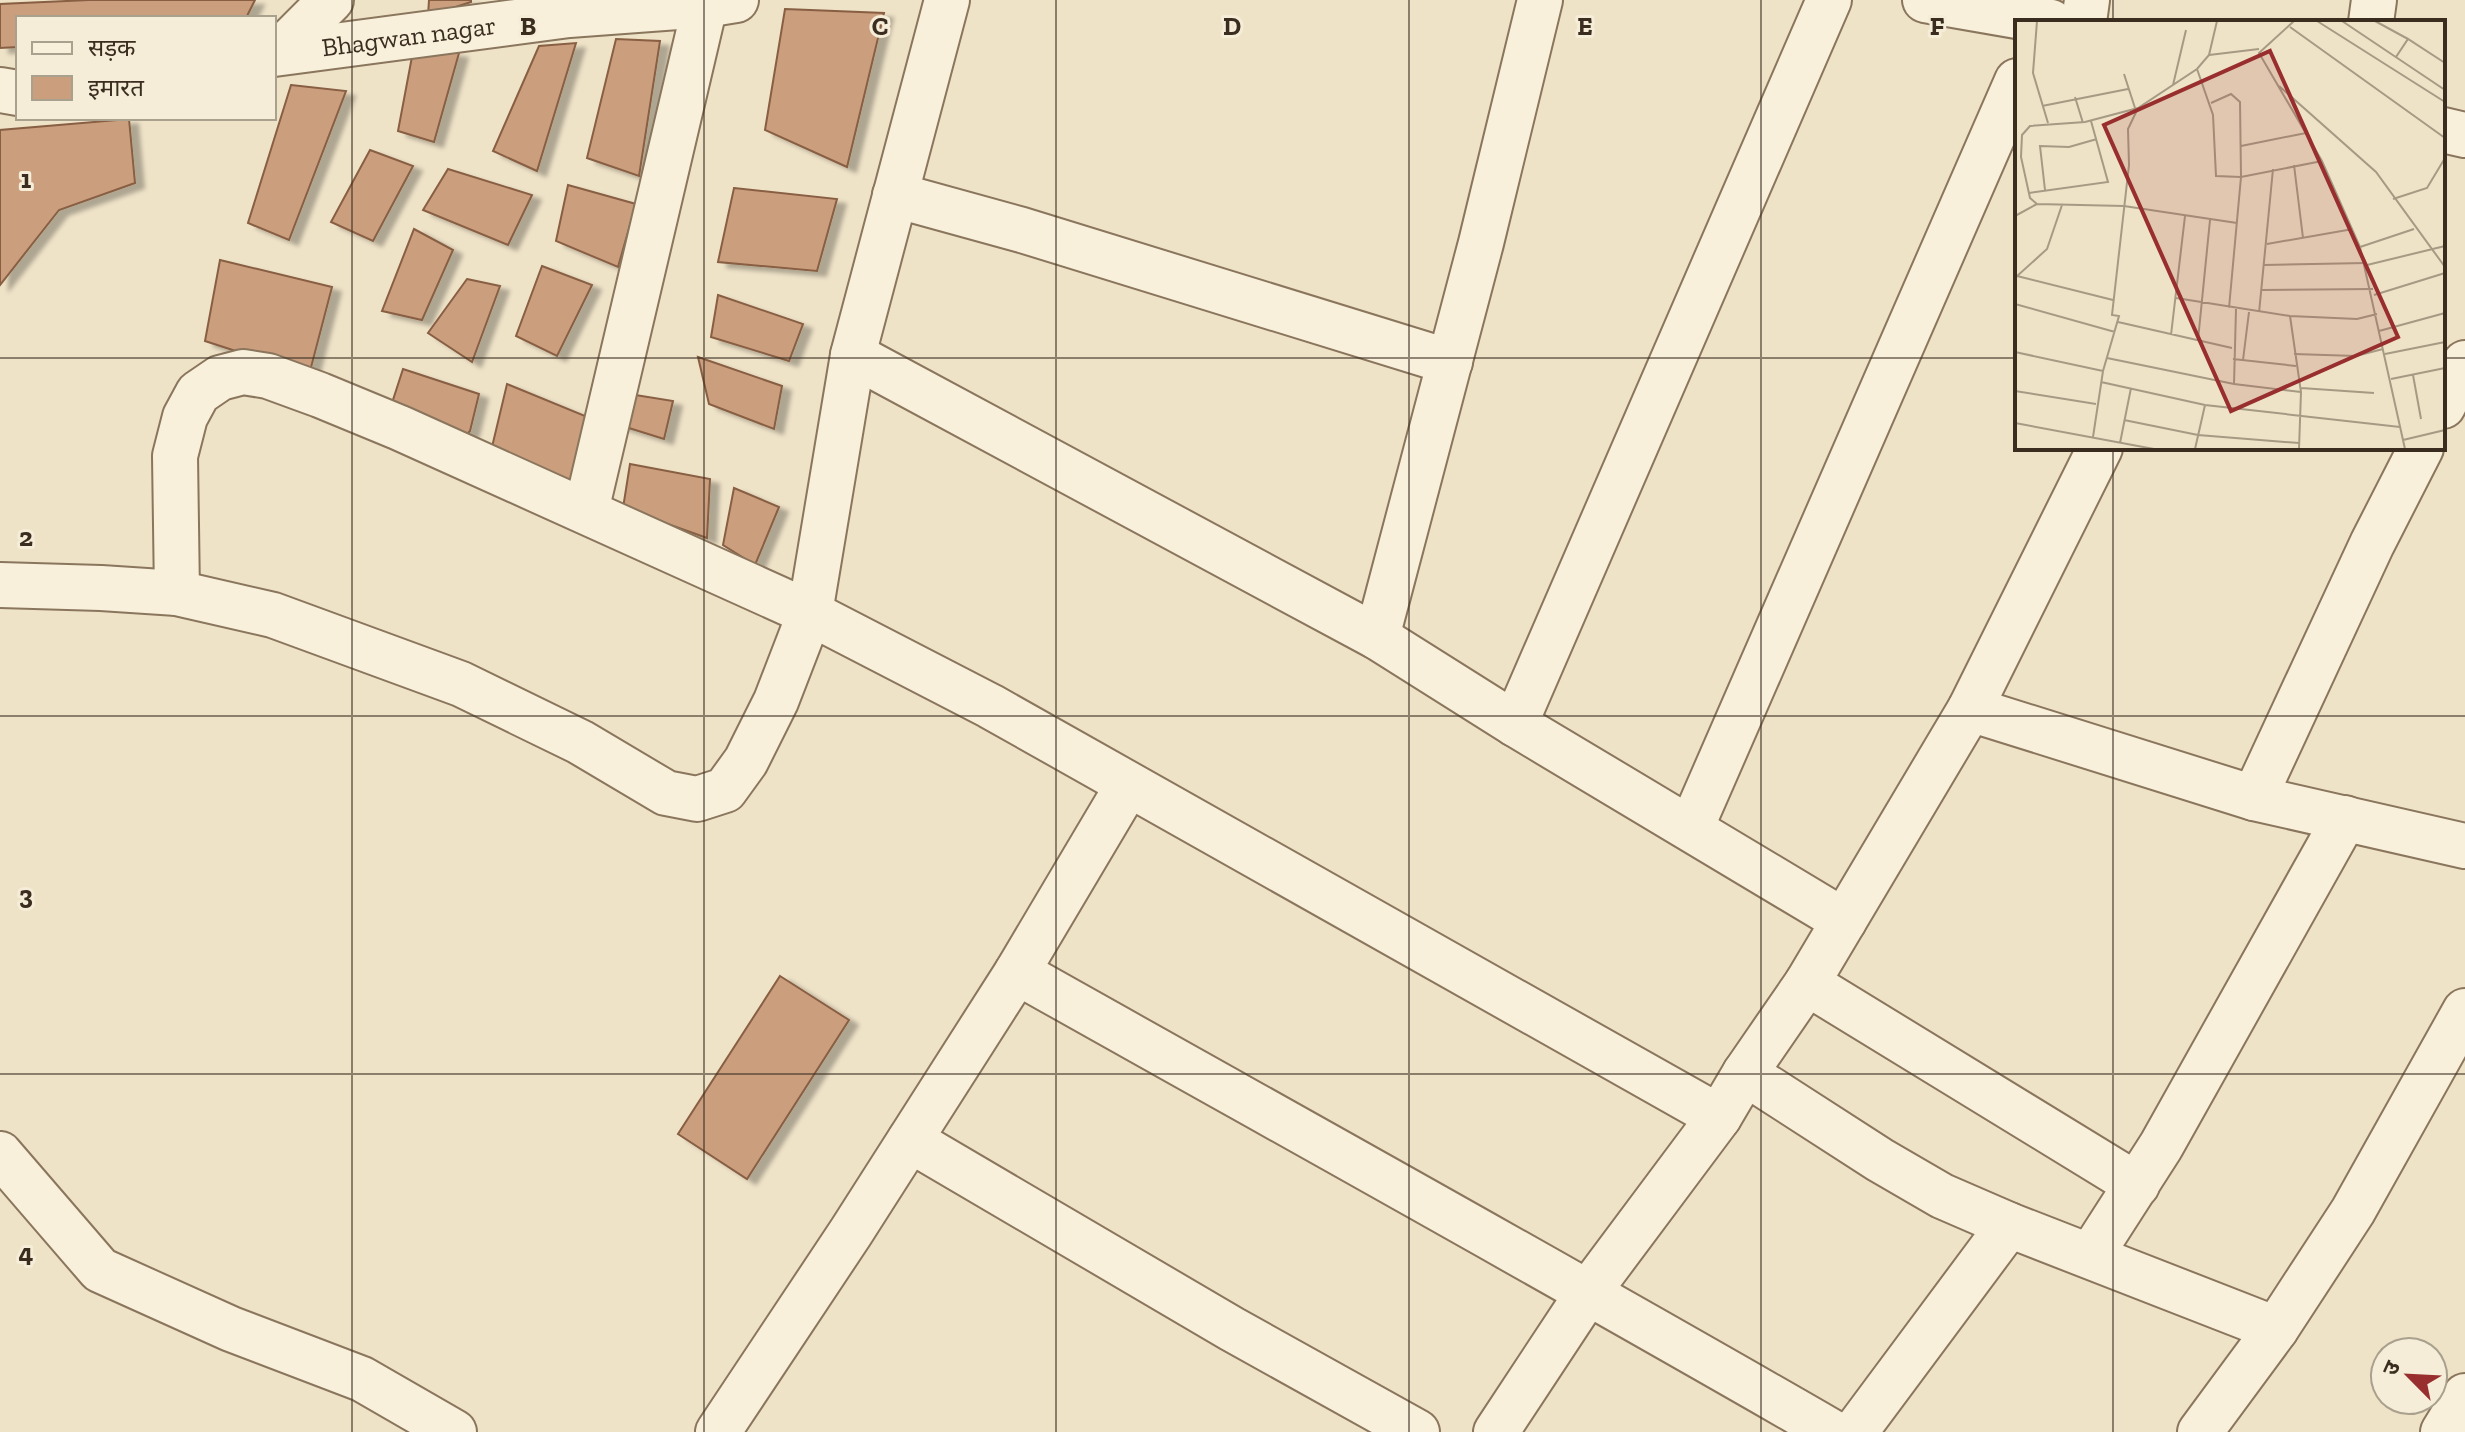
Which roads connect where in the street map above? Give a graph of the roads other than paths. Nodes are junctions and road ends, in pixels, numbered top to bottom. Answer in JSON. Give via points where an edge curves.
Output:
{"nodes":[{"id":1,"x":331,"y":0,"type":"edge"},
{"id":2,"x":947,"y":0,"type":"edge"},
{"id":3,"x":1540,"y":0,"type":"edge"},
{"id":4,"x":1829,"y":0,"type":"edge"},
{"id":5,"x":1925,"y":0,"type":"edge"},
{"id":6,"x":2087,"y":0,"type":"edge"},
{"id":7,"x":2374,"y":0,"type":"edge"},
{"id":8,"x":720,"y":3,"type":"edge"},
{"id":9,"x":2043,"y":20,"type":"edge"},
{"id":10,"x":2058,"y":20,"type":"edge"},
{"id":11,"x":2371,"y":20,"type":"edge"},
{"id":12,"x":277,"y":53,"type":"edge"},
{"id":13,"x":2015,"y":86,"type":"edge"},
{"id":14,"x":2445,"y":130,"type":"edge"},
{"id":15,"x":2465,"y":135,"type":"edge"},
{"id":16,"x":895,"y":195,"type":"junction"},
{"id":17,"x":853,"y":355,"type":"junction"},
{"id":18,"x":1450,"y":362,"type":"junction"},
{"id":19,"x":2465,"y":363,"type":"edge"},
{"id":20,"x":2445,"y":402,"type":"edge"},
{"id":21,"x":2099,"y":450,"type":"edge"},
{"id":22,"x":2420,"y":450,"type":"edge"},
{"id":23,"x":586,"y":511,"type":"junction"},
{"id":24,"x":0,"y":585,"type":"edge"},
{"id":25,"x":177,"y":593,"type":"junction"},
{"id":26,"x":810,"y":613,"type":"junction"},
{"id":27,"x":1377,"y":637,"type":"junction"},
{"id":28,"x":1970,"y":709,"type":"junction"},
{"id":29,"x":1515,"y":724,"type":"junction"},
{"id":30,"x":1128,"y":785,"type":"junction"},
{"id":31,"x":2254,"y":798,"type":"junction"},
{"id":32,"x":2345,"y":818,"type":"junction"},
{"id":33,"x":1691,"y":828,"type":"junction"},
{"id":34,"x":2465,"y":846,"type":"edge"},
{"id":35,"x":1844,"y":921,"type":"junction"},
{"id":36,"x":1017,"y":972,"type":"junction"},
{"id":37,"x":1807,"y":983,"type":"junction"},
{"id":38,"x":2465,"y":1011,"type":"edge"},
{"id":39,"x":1745,"y":1073,"type":"junction"},
{"id":40,"x":1719,"y":1117,"type":"junction"},
{"id":41,"x":910,"y":1140,"type":"junction"},
{"id":42,"x":0,"y":1154,"type":"edge"},
{"id":43,"x":2137,"y":1185,"type":"junction"},
{"id":44,"x":2009,"y":1225,"type":"junction"},
{"id":45,"x":2091,"y":1255,"type":"junction"},
{"id":46,"x":1589,"y":1291,"type":"junction"},
{"id":47,"x":2276,"y":1329,"type":"junction"},
{"id":48,"x":2465,"y":1396,"type":"edge"},
{"id":49,"x":454,"y":1432,"type":"edge"},
{"id":50,"x":718,"y":1432,"type":"edge"},
{"id":51,"x":1417,"y":1432,"type":"edge"},
{"id":52,"x":1496,"y":1432,"type":"edge"},
{"id":53,"x":1832,"y":1432,"type":"edge"},
{"id":54,"x":1855,"y":1432,"type":"edge"},
{"id":55,"x":2200,"y":1432,"type":"edge"},
{"id":56,"x":2443,"y":1432,"type":"edge"}],
"edges":[{"from":1,"to":12,"type":"street"},
{"from":2,"to":16,"type":"street"},
{"from":3,"to":18,"type":"street"},
{"from":4,"to":29,"type":"street"},
{"from":5,"to":9,"type":"street"},
{"from":6,"to":10,"type":"street"},
{"from":7,"to":11,"type":"street"},
{"from":8,"to":12,"type":"street","name":"Bhagwan nagar","via":[[569,15]]},
{"from":8,"to":23,"type":"street"},
{"from":13,"to":33,"type":"street"},
{"from":14,"to":15,"type":"street"},
{"from":16,"to":17,"type":"street"},
{"from":16,"to":18,"type":"street"},
{"from":17,"to":26,"type":"street"},
{"from":17,"to":27,"type":"street"},
{"from":18,"to":27,"type":"street"},
{"from":19,"to":20,"type":"street"},
{"from":21,"to":28,"type":"street"},
{"from":22,"to":31,"type":"street"},
{"from":23,"to":25,"type":"street","via":[[320,395],[243,372],[220,378],[198,393],[185,417],[175,456]]},
{"from":23,"to":26,"type":"street"},
{"from":24,"to":25,"type":"street"},
{"from":25,"to":26,"type":"street","via":[[273,615],[461,684],[580,742],[666,793],[697,799],[725,790],[746,761]]},
{"from":26,"to":30,"type":"street"},
{"from":27,"to":29,"type":"street"},
{"from":28,"to":31,"type":"street"},
{"from":28,"to":35,"type":"street"},
{"from":29,"to":33,"type":"street"},
{"from":30,"to":36,"type":"street"},
{"from":30,"to":40,"type":"street"},
{"from":31,"to":32,"type":"street"},
{"from":32,"to":34,"type":"street"},
{"from":32,"to":43,"type":"street"},
{"from":33,"to":35,"type":"street"},
{"from":35,"to":37,"type":"street"},
{"from":36,"to":41,"type":"street"},
{"from":36,"to":46,"type":"street"},
{"from":37,"to":39,"type":"street"},
{"from":37,"to":43,"type":"street"},
{"from":38,"to":47,"type":"street","via":[[2353,1211]]},
{"from":39,"to":40,"type":"street"},
{"from":39,"to":44,"type":"street","via":[[1930,1189]]},
{"from":40,"to":46,"type":"street"},
{"from":41,"to":50,"type":"street"},
{"from":41,"to":51,"type":"street"},
{"from":42,"to":49,"type":"street","via":[[100,1270],[231,1329],[362,1379]]},
{"from":43,"to":45,"type":"street"},
{"from":44,"to":45,"type":"street"},
{"from":44,"to":54,"type":"street"},
{"from":45,"to":47,"type":"street"},
{"from":46,"to":52,"type":"street"},
{"from":46,"to":53,"type":"street"},
{"from":47,"to":55,"type":"street"},
{"from":48,"to":56,"type":"street"}]}
